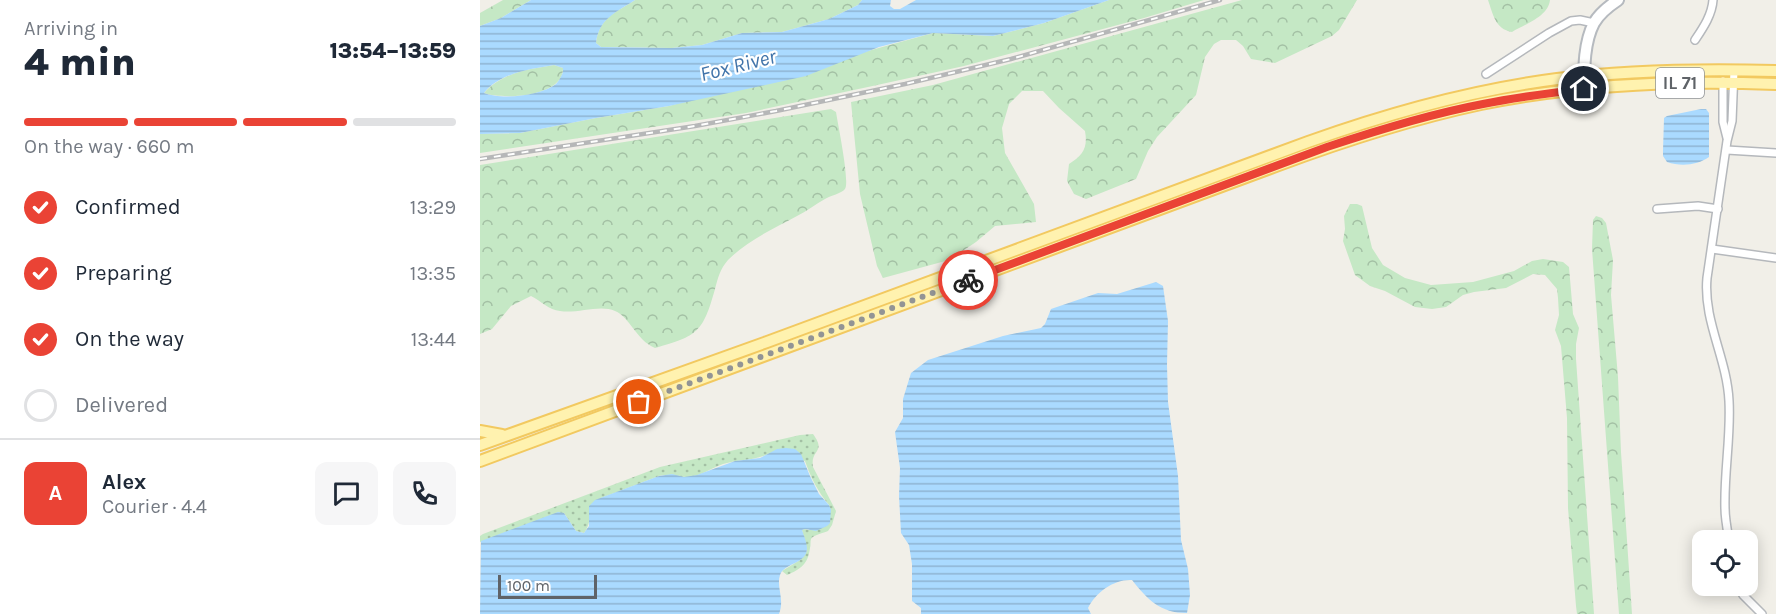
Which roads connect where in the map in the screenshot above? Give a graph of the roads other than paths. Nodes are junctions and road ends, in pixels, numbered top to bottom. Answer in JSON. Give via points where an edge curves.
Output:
{"nodes":[{"id":1,"x":1618,"y":0,"type":"edge"},
{"id":2,"x":1713,"y":0,"type":"edge"},
{"id":3,"x":1594,"y":24,"type":"junction"},
{"id":4,"x":1695,"y":40,"type":"dead end"},
{"id":5,"x":1729,"y":70,"type":"junction"},
{"id":6,"x":1776,"y":71,"type":"edge"},
{"id":7,"x":1486,"y":74,"type":"dead end"},
{"id":8,"x":1584,"y":77,"type":"junction"},
{"id":9,"x":1728,"y":82,"type":"junction"},
{"id":10,"x":1776,"y":84,"type":"edge"},
{"id":11,"x":1584,"y":89,"type":"junction"},
{"id":12,"x":1727,"y":150,"type":"junction"},
{"id":13,"x":1776,"y":153,"type":"edge"},
{"id":14,"x":1657,"y":209,"type":"dead end"},
{"id":15,"x":1718,"y":209,"type":"junction"},
{"id":16,"x":1712,"y":249,"type":"junction"},
{"id":17,"x":1776,"y":258,"type":"edge"},
{"id":18,"x":480,"y":431,"type":"edge"},
{"id":19,"x":506,"y":435,"type":"junction"},
{"id":20,"x":480,"y":444,"type":"edge"},
{"id":21,"x":480,"y":461,"type":"edge"},
{"id":22,"x":1728,"y":530,"type":"edge"},
{"id":23,"x":1746,"y":596,"type":"edge"},
{"id":24,"x":1759,"y":613,"type":"edge"}],
"edges":[{"from":1,"to":3,"type":"street"},
{"from":2,"to":4,"type":"street","via":[[1706,23]]},
{"from":3,"to":7,"type":"street","via":[[1571,21]]},
{"from":3,"to":8,"type":"street"},
{"from":5,"to":6,"type":"main road","number":"IL 71"},
{"from":5,"to":8,"type":"main road","number":"IL 71"},
{"from":5,"to":9,"type":"street"},
{"from":8,"to":11,"type":"street"},
{"from":8,"to":19,"type":"main road","number":"IL 71","via":[[1449,100],[1340,130]]},
{"from":9,"to":10,"type":"main road","number":"IL 71"},
{"from":9,"to":11,"type":"main road","number":"IL 71"},
{"from":9,"to":12,"type":"street","via":[[1723,122]]},
{"from":11,"to":21,"type":"main road","number":"IL 71","via":[[1482,104],[1337,144]]},
{"from":12,"to":13,"type":"street"},
{"from":12,"to":15,"type":"street"},
{"from":14,"to":15,"type":"street"},
{"from":15,"to":16,"type":"street"},
{"from":16,"to":17,"type":"street"},
{"from":16,"to":22,"type":"street","via":[[1707,310],[1730,400],[1725,508]]},
{"from":18,"to":19,"type":"main road"},
{"from":19,"to":20,"type":"main road","number":"IL 71"},
{"from":23,"to":24,"type":"street"}]}
